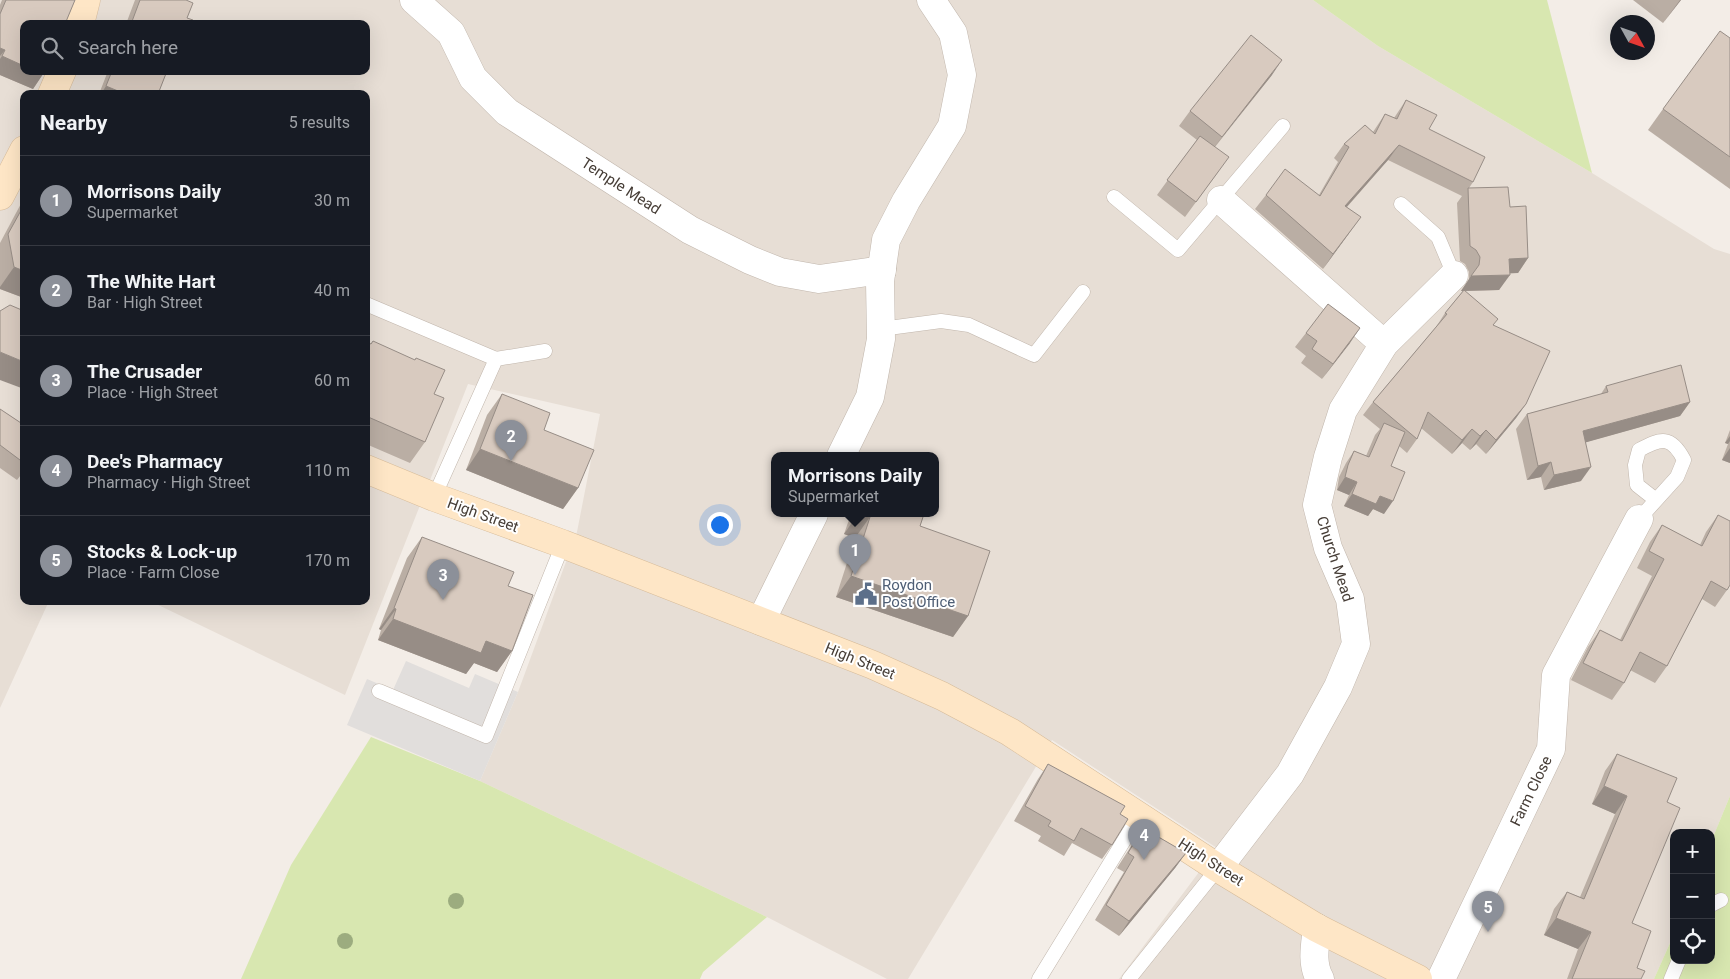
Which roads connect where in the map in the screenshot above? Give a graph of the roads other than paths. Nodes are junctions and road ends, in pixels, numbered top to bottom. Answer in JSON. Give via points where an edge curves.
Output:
{"nodes":[{"id":1,"x":86,"y":0,"type":"edge"},
{"id":2,"x":414,"y":0,"type":"edge"},
{"id":3,"x":931,"y":0,"type":"edge"},
{"id":4,"x":81,"y":20,"type":"edge"},
{"id":5,"x":60,"y":75,"type":"edge"},
{"id":6,"x":54,"y":90,"type":"edge"},
{"id":7,"x":1283,"y":126,"type":"dead end"},
{"id":8,"x":20,"y":158,"type":"edge"},
{"id":9,"x":0,"y":196,"type":"edge"},
{"id":10,"x":1114,"y":197,"type":"dead end"},
{"id":11,"x":1220,"y":200,"type":"junction"},
{"id":12,"x":1401,"y":204,"type":"dead end"},
{"id":13,"x":882,"y":270,"type":"junction"},
{"id":14,"x":1454,"y":275,"type":"joint"},
{"id":15,"x":1083,"y":292,"type":"dead end"},
{"id":16,"x":370,"y":306,"type":"edge"},
{"id":17,"x":881,"y":328,"type":"junction"},
{"id":18,"x":1384,"y":344,"type":"junction"},
{"id":19,"x":545,"y":351,"type":"dead end"},
{"id":20,"x":496,"y":359,"type":"junction"},
{"id":21,"x":843,"y":452,"type":"edge"},
{"id":22,"x":370,"y":472,"type":"edge"},
{"id":23,"x":434,"y":497,"type":"junction"},
{"id":24,"x":1648,"y":509,"type":"dead end"},
{"id":25,"x":813,"y":517,"type":"edge"},
{"id":26,"x":563,"y":544,"type":"junction"},
{"id":27,"x":761,"y":621,"type":"junction"},
{"id":28,"x":379,"y":691,"type":"dead end"},
{"id":29,"x":1139,"y":816,"type":"junction"},
{"id":30,"x":1218,"y":868,"type":"junction"},
{"id":31,"x":1317,"y":928,"type":"junction"},
{"id":32,"x":1677,"y":964,"type":"edge"},
{"id":33,"x":1039,"y":979,"type":"edge"},
{"id":34,"x":1129,"y":979,"type":"edge"},
{"id":35,"x":1320,"y":979,"type":"edge"},
{"id":36,"x":1418,"y":979,"type":"edge"},
{"id":37,"x":1441,"y":979,"type":"edge"},
{"id":38,"x":1671,"y":979,"type":"edge"}],
"edges":[{"from":1,"to":4,"type":"main road"},
{"from":2,"to":13,"type":"street","name":"Temple Mead","via":[[451,33],[473,78],[507,112],[690,230],[780,272],[820,279]]},
{"from":3,"to":13,"type":"street","via":[[953,33],[962,75],[952,126],[886,240]]},
{"from":5,"to":6,"type":"main road"},
{"from":7,"to":11,"type":"lane"},
{"from":8,"to":9,"type":"main road"},
{"from":10,"to":11,"type":"lane","via":[[1178,250]]},
{"from":11,"to":18,"type":"street"},
{"from":12,"to":14,"type":"lane","via":[[1438,238]]},
{"from":13,"to":17,"type":"street"},
{"from":14,"to":18,"type":"street","name":"Church Mead"},
{"from":15,"to":17,"type":"lane","via":[[1034,355],[969,325],[941,320]]},
{"from":16,"to":20,"type":"lane"},
{"from":17,"to":21,"type":"street","via":[[870,397]]},
{"from":18,"to":30,"type":"street","name":"Church Mead","via":[[1343,410],[1328,456],[1318,504],[1328,548],[1350,599],[1356,644],[1338,687],[1290,774]]},
{"from":19,"to":20,"type":"lane"},
{"from":20,"to":23,"type":"lane"},
{"from":22,"to":23,"type":"main road","name":"High Street"},
{"from":23,"to":26,"type":"main road","name":"High Street"},
{"from":24,"to":37,"type":"street","name":"Farm Close","via":[[1556,676],[1551,749]]},
{"from":25,"to":27,"type":"street"},
{"from":26,"to":27,"type":"main road","name":"High Street"},
{"from":26,"to":28,"type":"lane","via":[[486,736]]},
{"from":27,"to":29,"type":"main road","name":"High Street","via":[[942,696],[1010,732]]},
{"from":29,"to":30,"type":"main road","name":"High Street"},
{"from":29,"to":33,"type":"lane"},
{"from":30,"to":31,"type":"main road","name":"High Street"},
{"from":30,"to":34,"type":"lane"},
{"from":31,"to":35,"type":"street","via":[[1313,955]]},
{"from":31,"to":36,"type":"main road","name":"High Street"},
{"from":32,"to":38,"type":"lane"}]}
